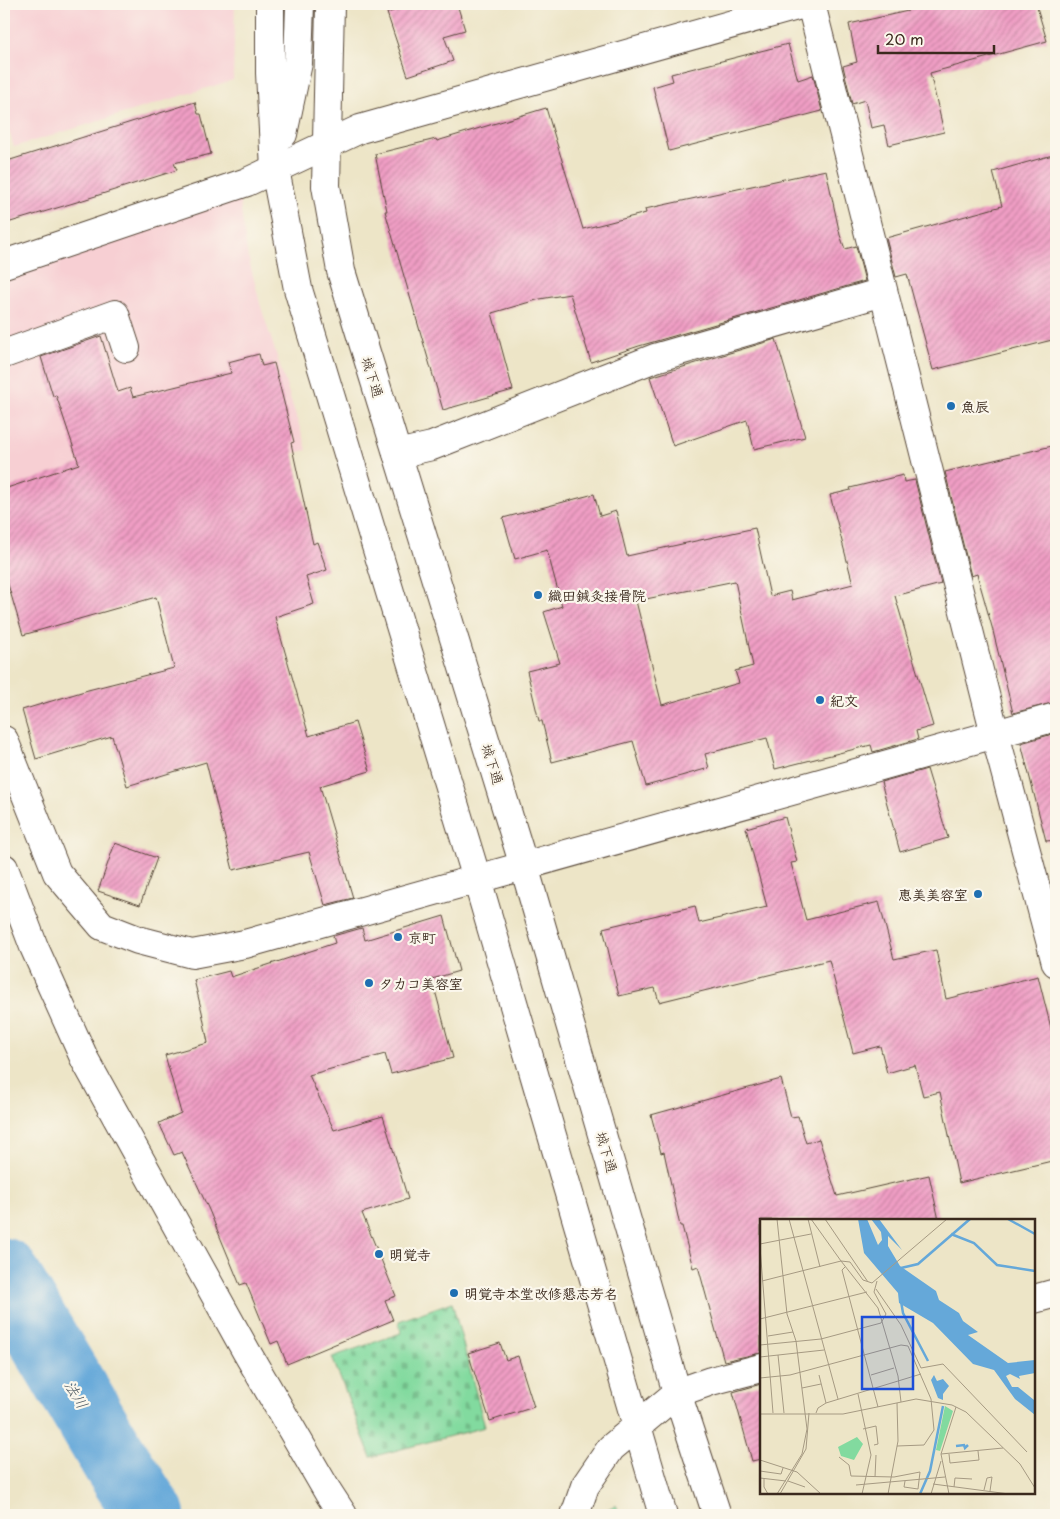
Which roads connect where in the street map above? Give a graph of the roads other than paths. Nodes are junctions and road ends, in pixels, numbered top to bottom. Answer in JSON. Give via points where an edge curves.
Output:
{"nodes":[{"id":1,"x":270,"y":4,"type":"edge"},
{"id":2,"x":300,"y":4,"type":"edge"},
{"id":3,"x":330,"y":4,"type":"edge"},
{"id":4,"x":804,"y":4,"type":"edge"},
{"id":5,"x":811,"y":4,"type":"edge"},
{"id":6,"x":328,"y":144,"type":"junction"},
{"id":7,"x":275,"y":169,"type":"junction"},
{"id":8,"x":4,"y":264,"type":"edge"},
{"id":9,"x":884,"y":292,"type":"junction"},
{"id":10,"x":126,"y":348,"type":"dead end"},
{"id":11,"x":4,"y":354,"type":"edge"},
{"id":12,"x":397,"y":454,"type":"junction"},
{"id":13,"x":1056,"y":717,"type":"edge"},
{"id":14,"x":995,"y":734,"type":"junction"},
{"id":15,"x":4,"y":740,"type":"edge"},
{"id":16,"x":524,"y":866,"type":"junction"},
{"id":17,"x":4,"y":868,"type":"edge"},
{"id":18,"x":478,"y":880,"type":"junction"},
{"id":19,"x":1056,"y":963,"type":"edge"},
{"id":20,"x":1056,"y":1293,"type":"edge"},
{"id":21,"x":1035,"y":1299,"type":"edge"},
{"id":22,"x":760,"y":1368,"type":"edge"},
{"id":23,"x":677,"y":1394,"type":"junction"},
{"id":24,"x":637,"y":1427,"type":"junction"},
{"id":25,"x":343,"y":1515,"type":"edge"},
{"id":26,"x":575,"y":1515,"type":"edge"},
{"id":27,"x":663,"y":1515,"type":"edge"},
{"id":28,"x":717,"y":1515,"type":"edge"}],
"edges":[{"from":1,"to":7,"type":"street"},
{"from":2,"to":7,"type":"street","via":[[298,63]]},
{"from":3,"to":6,"type":"street","name":"城下通"},
{"from":4,"to":6,"type":"street","via":[[360,129]]},
{"from":5,"to":9,"type":"street"},
{"from":6,"to":7,"type":"street"},
{"from":6,"to":12,"type":"street","name":"城下通","via":[[326,186],[341,271]]},
{"from":7,"to":8,"type":"street","via":[[247,182]]},
{"from":7,"to":18,"type":"street","via":[[298,289]]},
{"from":9,"to":12,"type":"street","via":[[655,358],[432,446]]},
{"from":9,"to":14,"type":"street"},
{"from":10,"to":11,"type":"street","via":[[115,314]]},
{"from":12,"to":16,"type":"street","name":"城下通"},
{"from":13,"to":14,"type":"street"},
{"from":14,"to":16,"type":"street"},
{"from":14,"to":19,"type":"street"},
{"from":15,"to":18,"type":"street","via":[[57,873],[102,926],[138,940],[192,954],[245,944]]},
{"from":16,"to":18,"type":"street"},
{"from":16,"to":23,"type":"street","name":"城下通"},
{"from":17,"to":25,"type":"street","via":[[34,947],[85,1060],[246,1351]]},
{"from":18,"to":24,"type":"street"},
{"from":20,"to":21,"type":"street"},
{"from":22,"to":23,"type":"street","via":[[711,1380]]},
{"from":23,"to":24,"type":"street"},
{"from":23,"to":28,"type":"street","name":"城下通"},
{"from":24,"to":26,"type":"street","via":[[611,1448],[586,1486]]},
{"from":24,"to":27,"type":"street"}]}
